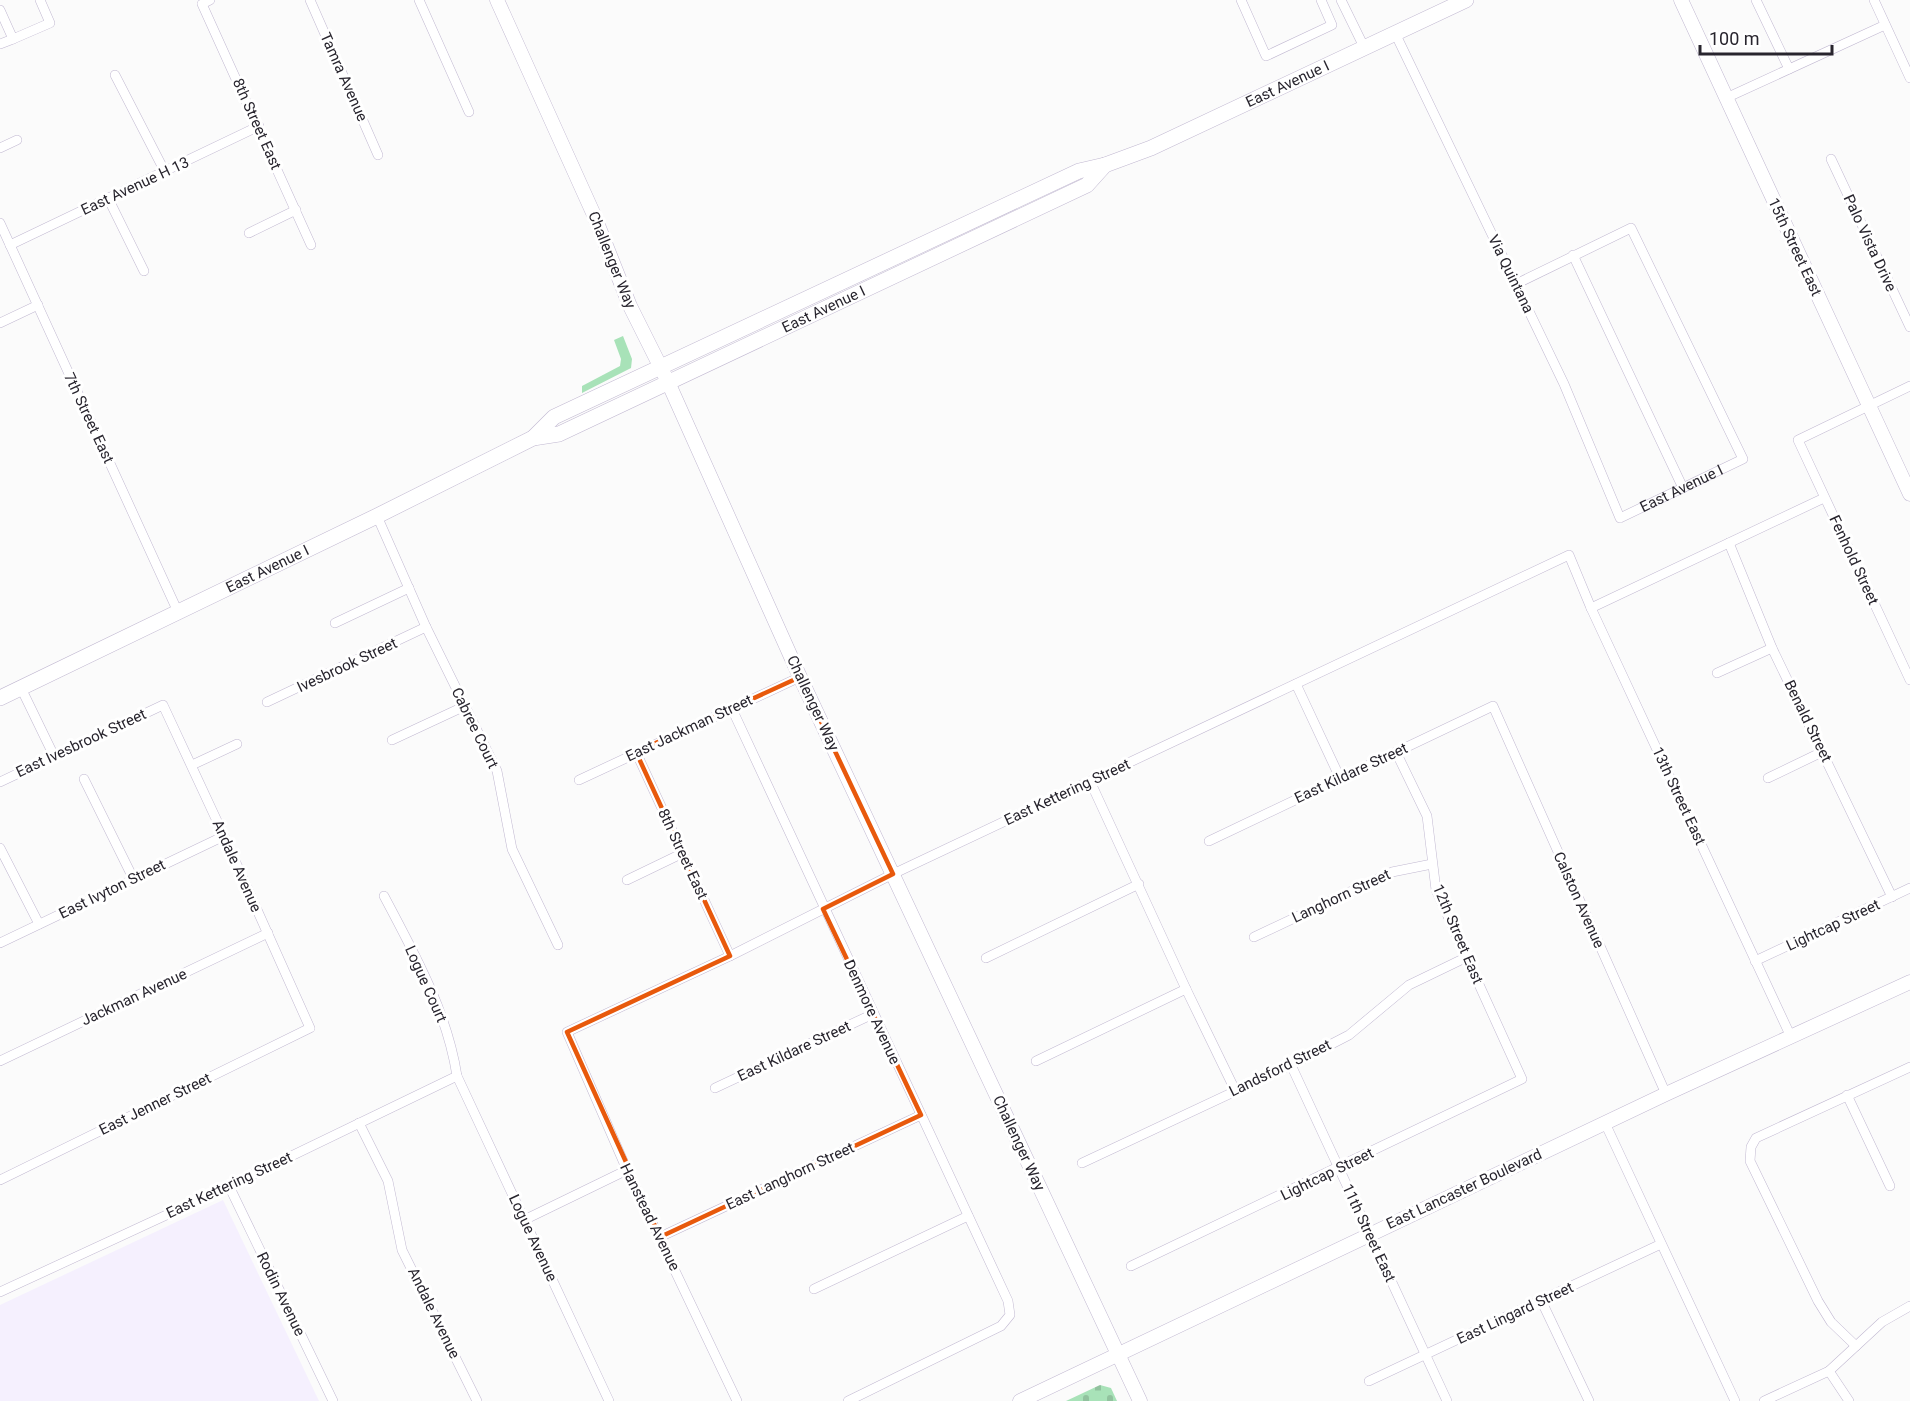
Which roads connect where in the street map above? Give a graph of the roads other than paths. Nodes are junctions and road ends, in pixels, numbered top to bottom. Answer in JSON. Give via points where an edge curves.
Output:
{"nodes":[{"id":1,"x":40,"y":0,"type":"edge"},
{"id":2,"x":310,"y":0,"type":"edge"},
{"id":3,"x":419,"y":0,"type":"edge"},
{"id":4,"x":497,"y":0,"type":"edge"},
{"id":5,"x":1241,"y":0,"type":"edge"},
{"id":6,"x":1321,"y":0,"type":"edge"},
{"id":7,"x":1341,"y":0,"type":"edge"},
{"id":8,"x":1466,"y":0,"type":"edge"},
{"id":9,"x":1681,"y":0,"type":"edge"},
{"id":10,"x":1756,"y":0,"type":"edge"},
{"id":11,"x":1874,"y":0,"type":"edge"},
{"id":12,"x":206,"y":2,"type":"edge"},
{"id":13,"x":0,"y":10,"type":"edge"},
{"id":14,"x":1885,"y":25,"type":"junction"},
{"id":15,"x":1395,"y":33,"type":"junction"},
{"id":16,"x":13,"y":39,"type":"junction"},
{"id":17,"x":0,"y":44,"type":"edge"},
{"id":18,"x":1364,"y":47,"type":"junction"},
{"id":19,"x":1789,"y":69,"type":"junction"},
{"id":20,"x":116,"y":75,"type":"dead end"},
{"id":21,"x":1910,"y":78,"type":"edge"},
{"id":22,"x":1726,"y":98,"type":"junction"},
{"id":23,"x":469,"y":112,"type":"dead end"},
{"id":24,"x":259,"y":126,"type":"junction"},
{"id":25,"x":17,"y":140,"type":"dead end"},
{"id":26,"x":0,"y":148,"type":"edge"},
{"id":27,"x":378,"y":154,"type":"dead end"},
{"id":28,"x":1831,"y":159,"type":"dead end"},
{"id":29,"x":1105,"y":165,"type":"junction"},
{"id":30,"x":165,"y":172,"type":"junction"},
{"id":31,"x":108,"y":198,"type":"junction"},
{"id":32,"x":296,"y":210,"type":"junction"},
{"id":33,"x":0,"y":223,"type":"edge"},
{"id":34,"x":249,"y":233,"type":"dead end"},
{"id":35,"x":929,"y":242,"type":"junction"},
{"id":36,"x":10,"y":245,"type":"junction"},
{"id":37,"x":311,"y":245,"type":"dead end"},
{"id":38,"x":1573,"y":255,"type":"junction"},
{"id":39,"x":936,"y":256,"type":"junction"},
{"id":40,"x":144,"y":272,"type":"dead end"},
{"id":41,"x":1516,"y":284,"type":"junction"},
{"id":42,"x":38,"y":305,"type":"junction"},
{"id":43,"x":0,"y":323,"type":"edge"},
{"id":44,"x":1910,"y":327,"type":"edge"},
{"id":45,"x":664,"y":375,"type":"junction"},
{"id":46,"x":1910,"y":386,"type":"edge"},
{"id":47,"x":1869,"y":406,"type":"junction"},
{"id":48,"x":1683,"y":488,"type":"junction"},
{"id":49,"x":1910,"y":494,"type":"edge"},
{"id":50,"x":1824,"y":498,"type":"junction"},
{"id":51,"x":377,"y":516,"type":"junction"},
{"id":52,"x":1620,"y":518,"type":"joint"},
{"id":53,"x":1729,"y":543,"type":"junction"},
{"id":54,"x":1569,"y":555,"type":"joint"},
{"id":55,"x":409,"y":588,"type":"junction"},
{"id":56,"x":1591,"y":608,"type":"junction"},
{"id":57,"x":178,"y":612,"type":"junction"},
{"id":58,"x":335,"y":623,"type":"dead end"},
{"id":59,"x":426,"y":627,"type":"junction"},
{"id":60,"x":1772,"y":648,"type":"junction"},
{"id":61,"x":1717,"y":674,"type":"dead end"},
{"id":62,"x":800,"y":677,"type":"junction"},
{"id":63,"x":1910,"y":680,"type":"edge"},
{"id":64,"x":1296,"y":684,"type":"junction"},
{"id":65,"x":21,"y":688,"type":"junction"},
{"id":66,"x":0,"y":699,"type":"edge"},
{"id":67,"x":267,"y":702,"type":"dead end"},
{"id":68,"x":163,"y":705,"type":"joint"},
{"id":69,"x":465,"y":706,"type":"junction"},
{"id":70,"x":1493,"y":706,"type":"joint"},
{"id":71,"x":732,"y":709,"type":"junction"},
{"id":72,"x":392,"y":740,"type":"dead end"},
{"id":73,"x":237,"y":744,"type":"dead end"},
{"id":74,"x":636,"y":752,"type":"junction"},
{"id":75,"x":1396,"y":752,"type":"junction"},
{"id":76,"x":1822,"y":752,"type":"junction"},
{"id":77,"x":54,"y":756,"type":"junction"},
{"id":78,"x":192,"y":765,"type":"junction"},
{"id":79,"x":1340,"y":778,"type":"junction"},
{"id":80,"x":1768,"y":778,"type":"dead end"},
{"id":81,"x":84,"y":779,"type":"dead end"},
{"id":82,"x":579,"y":780,"type":"dead end"},
{"id":83,"x":1090,"y":781,"type":"junction"},
{"id":84,"x":0,"y":782,"type":"edge"},
{"id":85,"x":224,"y":836,"type":"junction"},
{"id":86,"x":1209,"y":841,"type":"dead end"},
{"id":87,"x":0,"y":848,"type":"edge"},
{"id":88,"x":683,"y":853,"type":"junction"},
{"id":89,"x":1432,"y":864,"type":"junction"},
{"id":90,"x":893,"y":874,"type":"junction"},
{"id":91,"x":133,"y":878,"type":"junction"},
{"id":92,"x":627,"y":880,"type":"dead end"},
{"id":93,"x":1139,"y":884,"type":"junction"},
{"id":94,"x":1910,"y":888,"type":"edge"},
{"id":95,"x":384,"y":896,"type":"dead end"},
{"id":96,"x":1892,"y":897,"type":"junction"},
{"id":97,"x":823,"y":909,"type":"junction"},
{"id":98,"x":39,"y":924,"type":"junction"},
{"id":99,"x":268,"y":933,"type":"junction"},
{"id":100,"x":1254,"y":937,"type":"dead end"},
{"id":101,"x":0,"y":943,"type":"edge"},
{"id":102,"x":558,"y":945,"type":"dead end"},
{"id":103,"x":730,"y":956,"type":"junction"},
{"id":104,"x":986,"y":957,"type":"dead end"},
{"id":105,"x":1467,"y":957,"type":"junction"},
{"id":106,"x":1755,"y":961,"type":"junction"},
{"id":107,"x":1910,"y":982,"type":"edge"},
{"id":108,"x":1186,"y":989,"type":"junction"},
{"id":109,"x":873,"y":1014,"type":"junction"},
{"id":110,"x":310,"y":1028,"type":"joint"},
{"id":111,"x":567,"y":1032,"type":"joint"},
{"id":112,"x":1791,"y":1036,"type":"junction"},
{"id":113,"x":0,"y":1061,"type":"edge"},
{"id":114,"x":1036,"y":1061,"type":"dead end"},
{"id":115,"x":1291,"y":1065,"type":"junction"},
{"id":116,"x":1910,"y":1067,"type":"edge"},
{"id":117,"x":457,"y":1076,"type":"junction"},
{"id":118,"x":1522,"y":1079,"type":"joint"},
{"id":119,"x":715,"y":1088,"type":"dead end"},
{"id":120,"x":1235,"y":1090,"type":"junction"},
{"id":121,"x":1666,"y":1094,"type":"junction"},
{"id":122,"x":1847,"y":1095,"type":"junction"},
{"id":123,"x":921,"y":1115,"type":"junction"},
{"id":124,"x":359,"y":1123,"type":"junction"},
{"id":125,"x":1605,"y":1123,"type":"junction"},
{"id":126,"x":1082,"y":1163,"type":"dead end"},
{"id":127,"x":1338,"y":1169,"type":"junction"},
{"id":128,"x":627,"y":1170,"type":"junction"},
{"id":129,"x":0,"y":1180,"type":"edge"},
{"id":130,"x":229,"y":1186,"type":"junction"},
{"id":131,"x":1890,"y":1186,"type":"dead end"},
{"id":132,"x":969,"y":1216,"type":"junction"},
{"id":133,"x":524,"y":1220,"type":"junction"},
{"id":134,"x":1370,"y":1234,"type":"junction"},
{"id":135,"x":660,"y":1238,"type":"junction"},
{"id":136,"x":1661,"y":1244,"type":"junction"},
{"id":137,"x":1131,"y":1266,"type":"dead end"},
{"id":138,"x":814,"y":1289,"type":"dead end"},
{"id":139,"x":0,"y":1292,"type":"edge"},
{"id":140,"x":1541,"y":1300,"type":"junction"},
{"id":141,"x":1910,"y":1306,"type":"edge"},
{"id":142,"x":1856,"y":1346,"type":"junction"},
{"id":143,"x":1118,"y":1354,"type":"junction"},
{"id":144,"x":1425,"y":1354,"type":"junction"},
{"id":145,"x":1829,"y":1371,"type":"junction"},
{"id":146,"x":1369,"y":1381,"type":"dead end"},
{"id":147,"x":333,"y":1401,"type":"edge"},
{"id":148,"x":477,"y":1401,"type":"edge"},
{"id":149,"x":609,"y":1401,"type":"edge"},
{"id":150,"x":737,"y":1401,"type":"edge"},
{"id":151,"x":848,"y":1401,"type":"edge"},
{"id":152,"x":1020,"y":1401,"type":"edge"},
{"id":153,"x":1140,"y":1401,"type":"edge"},
{"id":154,"x":1447,"y":1401,"type":"edge"},
{"id":155,"x":1589,"y":1401,"type":"edge"},
{"id":156,"x":1735,"y":1401,"type":"edge"},
{"id":157,"x":1764,"y":1401,"type":"edge"},
{"id":158,"x":1849,"y":1401,"type":"edge"}],
"edges":[{"from":1,"to":16,"type":"street","via":[[50,23]]},
{"from":2,"to":27,"type":"street","name":"Tamra Avenue"},
{"from":3,"to":23,"type":"street"},
{"from":4,"to":45,"type":"main road","name":"Challenger Way"},
{"from":5,"to":6,"type":"street","via":[[1266,56],[1332,25]]},
{"from":7,"to":18,"type":"street"},
{"from":8,"to":15,"type":"main road","name":"East Avenue I"},
{"from":9,"to":22,"type":"main road","name":"15th Street East"},
{"from":10,"to":19,"type":"street"},
{"from":11,"to":14,"type":"street"},
{"from":12,"to":24,"type":"street","name":"8th Street East"},
{"from":13,"to":16,"type":"street"},
{"from":14,"to":19,"type":"street"},
{"from":14,"to":21,"type":"street"},
{"from":15,"to":18,"type":"main road","name":"East Avenue I"},
{"from":15,"to":41,"type":"street","name":"Via Quintana"},
{"from":16,"to":17,"type":"street"},
{"from":18,"to":29,"type":"main road","name":"East Avenue I","via":[[1151,148]]},
{"from":19,"to":22,"type":"street"},
{"from":20,"to":30,"type":"street"},
{"from":22,"to":47,"type":"main road","name":"15th Street East"},
{"from":24,"to":30,"type":"street","name":"East Avenue H 13"},
{"from":24,"to":32,"type":"street","name":"8th Street East"},
{"from":25,"to":26,"type":"street"},
{"from":28,"to":44,"type":"street","name":"Palo Vista Drive"},
{"from":29,"to":35,"type":"main road","name":"East Avenue I","via":[[1079,171]]},
{"from":29,"to":39,"type":"main road","name":"East Avenue I","via":[[1087,185]]},
{"from":30,"to":31,"type":"street","name":"East Avenue H 13"},
{"from":31,"to":36,"type":"street","name":"East Avenue H 13"},
{"from":31,"to":40,"type":"street"},
{"from":32,"to":34,"type":"street"},
{"from":32,"to":37,"type":"street","name":"8th Street East"},
{"from":33,"to":36,"type":"street","name":"7th Street East"},
{"from":35,"to":39,"type":"main road"},
{"from":35,"to":45,"type":"main road","name":"East Avenue I"},
{"from":36,"to":42,"type":"street","name":"7th Street East"},
{"from":38,"to":41,"type":"street"},
{"from":38,"to":48,"type":"street"},
{"from":38,"to":48,"type":"street","name":"East Avenue I","via":[[1631,228],[1743,459]]},
{"from":39,"to":45,"type":"main road","name":"East Avenue I"},
{"from":41,"to":52,"type":"street","name":"Via Quintana","via":[[1564,384]]},
{"from":42,"to":43,"type":"street"},
{"from":42,"to":57,"type":"street","name":"7th Street East"},
{"from":45,"to":51,"type":"main road","name":"East Avenue I","via":[[559,434],[533,438]]},
{"from":45,"to":62,"type":"main road","name":"Challenger Way"},
{"from":46,"to":47,"type":"street"},
{"from":47,"to":49,"type":"main road","name":"15th Street East"},
{"from":47,"to":50,"type":"street","name":"Fenhold Street","via":[[1798,440]]},
{"from":48,"to":52,"type":"street","name":"East Avenue I"},
{"from":50,"to":53,"type":"street"},
{"from":50,"to":63,"type":"street","name":"Fenhold Street"},
{"from":51,"to":55,"type":"street","name":"Cabree Court"},
{"from":51,"to":57,"type":"main road","name":"East Avenue I"},
{"from":53,"to":56,"type":"street"},
{"from":53,"to":60,"type":"street","name":"Benald Street"},
{"from":54,"to":56,"type":"street","name":"13th Street East"},
{"from":54,"to":64,"type":"street","name":"East Kettering Street"},
{"from":55,"to":58,"type":"street"},
{"from":55,"to":59,"type":"street","name":"Cabree Court"},
{"from":56,"to":106,"type":"street","name":"13th Street East"},
{"from":57,"to":65,"type":"main road","name":"East Avenue I"},
{"from":59,"to":67,"type":"street","name":"Ivesbrook Street"},
{"from":59,"to":69,"type":"street","name":"Cabree Court"},
{"from":60,"to":61,"type":"street"},
{"from":60,"to":76,"type":"street","name":"Benald Street"},
{"from":62,"to":71,"type":"street","name":"East Jackman Street"},
{"from":62,"to":90,"type":"main road","name":"Challenger Way"},
{"from":64,"to":79,"type":"street"},
{"from":64,"to":83,"type":"street","name":"East Kettering Street"},
{"from":65,"to":66,"type":"main road","name":"East Avenue I"},
{"from":65,"to":77,"type":"street"},
{"from":68,"to":77,"type":"street","name":"East Ivesbrook Street"},
{"from":68,"to":78,"type":"street","name":"Andale Avenue"},
{"from":69,"to":72,"type":"street"},
{"from":69,"to":102,"type":"street","name":"Cabree Court","via":[[497,771],[512,849]]},
{"from":70,"to":75,"type":"street","name":"East Kildare Street"},
{"from":70,"to":121,"type":"street","name":"Calston Avenue"},
{"from":71,"to":74,"type":"street","name":"East Jackman Street"},
{"from":71,"to":97,"type":"street","name":"Denmore Avenue"},
{"from":73,"to":78,"type":"street"},
{"from":74,"to":82,"type":"street","name":"East Jackman Street"},
{"from":74,"to":88,"type":"street","name":"8th Street East"},
{"from":75,"to":79,"type":"street","name":"East Kildare Street"},
{"from":75,"to":89,"type":"street","name":"12th Street East","via":[[1427,816]]},
{"from":76,"to":80,"type":"street"},
{"from":76,"to":96,"type":"street","name":"Benald Street"},
{"from":77,"to":84,"type":"street","name":"East Ivesbrook Street"},
{"from":78,"to":85,"type":"street","name":"Andale Avenue"},
{"from":79,"to":86,"type":"street","name":"East Kildare Street"},
{"from":81,"to":91,"type":"street"},
{"from":83,"to":90,"type":"street","name":"East Kettering Street"},
{"from":83,"to":93,"type":"street"},
{"from":85,"to":91,"type":"street","name":"East Ivyton Street"},
{"from":85,"to":99,"type":"street","name":"Andale Avenue"},
{"from":87,"to":98,"type":"street"},
{"from":88,"to":92,"type":"street"},
{"from":88,"to":103,"type":"street","name":"8th Street East"},
{"from":89,"to":100,"type":"street","name":"Langhorn Street","via":[[1392,872]]},
{"from":89,"to":105,"type":"street","name":"12th Street East","via":[[1436,890]]},
{"from":90,"to":97,"type":"street","name":"East Kettering Street"},
{"from":90,"to":143,"type":"main road","name":"Challenger Way"},
{"from":91,"to":98,"type":"street","name":"East Ivyton Street"},
{"from":93,"to":104,"type":"street"},
{"from":93,"to":108,"type":"street"},
{"from":94,"to":96,"type":"street","name":"Lightcap Street"},
{"from":95,"to":117,"type":"street","name":"Logue Court","via":[[441,1015]]},
{"from":96,"to":106,"type":"street","name":"Lightcap Street"},
{"from":97,"to":103,"type":"street","name":"East Kettering Street"},
{"from":97,"to":109,"type":"street","name":"Denmore Avenue"},
{"from":98,"to":101,"type":"street","name":"East Ivyton Street"},
{"from":99,"to":110,"type":"street","name":"Andale Avenue"},
{"from":99,"to":113,"type":"street","name":"Jackman Avenue"},
{"from":103,"to":111,"type":"street","name":"East Kettering Street"},
{"from":105,"to":115,"type":"street","name":"Landsford Street","via":[[1409,985],[1349,1035]]},
{"from":105,"to":118,"type":"street","name":"12th Street East"},
{"from":106,"to":112,"type":"street","name":"13th Street East"},
{"from":107,"to":112,"type":"main road","name":"East Lancaster Boulevard"},
{"from":108,"to":114,"type":"street"},
{"from":108,"to":120,"type":"street"},
{"from":109,"to":119,"type":"street","name":"East Kildare Street"},
{"from":109,"to":123,"type":"street","name":"Denmore Avenue"},
{"from":110,"to":129,"type":"street","name":"East Jenner Street"},
{"from":111,"to":128,"type":"street","name":"Hanstead Avenue"},
{"from":112,"to":121,"type":"main road","name":"East Lancaster Boulevard"},
{"from":115,"to":120,"type":"street","name":"Landsford Street"},
{"from":115,"to":127,"type":"street","name":"11th Street East"},
{"from":116,"to":122,"type":"street"},
{"from":117,"to":124,"type":"street","name":"East Kettering Street"},
{"from":117,"to":133,"type":"street","name":"Logue Avenue"},
{"from":118,"to":127,"type":"street","name":"Lightcap Street"},
{"from":120,"to":126,"type":"street","name":"Landsford Street"},
{"from":121,"to":125,"type":"main road","name":"East Lancaster Boulevard"},
{"from":122,"to":131,"type":"street"},
{"from":122,"to":142,"type":"street","via":[[1756,1138],[1750,1161],[1818,1301],[1831,1322]]},
{"from":123,"to":132,"type":"street","name":"Denmore Avenue"},
{"from":123,"to":135,"type":"street","name":"East Langhorn Street"},
{"from":124,"to":130,"type":"street","name":"East Kettering Street"},
{"from":124,"to":148,"type":"street","name":"Andale Avenue","via":[[388,1181],[402,1250]]},
{"from":125,"to":134,"type":"main road","name":"East Lancaster Boulevard"},
{"from":125,"to":136,"type":"street"},
{"from":127,"to":134,"type":"street","name":"11th Street East"},
{"from":127,"to":137,"type":"street","name":"Lightcap Street"},
{"from":128,"to":133,"type":"street"},
{"from":128,"to":135,"type":"street","name":"Hanstead Avenue"},
{"from":130,"to":139,"type":"street","name":"East Kettering Street"},
{"from":130,"to":147,"type":"street","name":"Rodin Avenue"},
{"from":132,"to":138,"type":"street"},
{"from":132,"to":151,"type":"street","name":"Denmore Avenue","via":[[1008,1301],[1010,1315],[1001,1326]]},
{"from":133,"to":149,"type":"street","name":"Logue Avenue"},
{"from":134,"to":143,"type":"main road","name":"East Lancaster Boulevard"},
{"from":134,"to":144,"type":"street","name":"11th Street East"},
{"from":135,"to":150,"type":"street","name":"Hanstead Avenue"},
{"from":136,"to":140,"type":"street","name":"East Lingard Street"},
{"from":136,"to":156,"type":"street"},
{"from":140,"to":144,"type":"street","name":"East Lingard Street"},
{"from":140,"to":155,"type":"street"},
{"from":141,"to":142,"type":"street","via":[[1882,1322]]},
{"from":142,"to":145,"type":"street"},
{"from":143,"to":152,"type":"main road","name":"East Lancaster Boulevard"},
{"from":143,"to":153,"type":"main road","name":"Challenger Way"},
{"from":144,"to":146,"type":"street","name":"East Lingard Street"},
{"from":144,"to":154,"type":"street","name":"11th Street East"},
{"from":145,"to":157,"type":"street"},
{"from":145,"to":158,"type":"street"}]}
